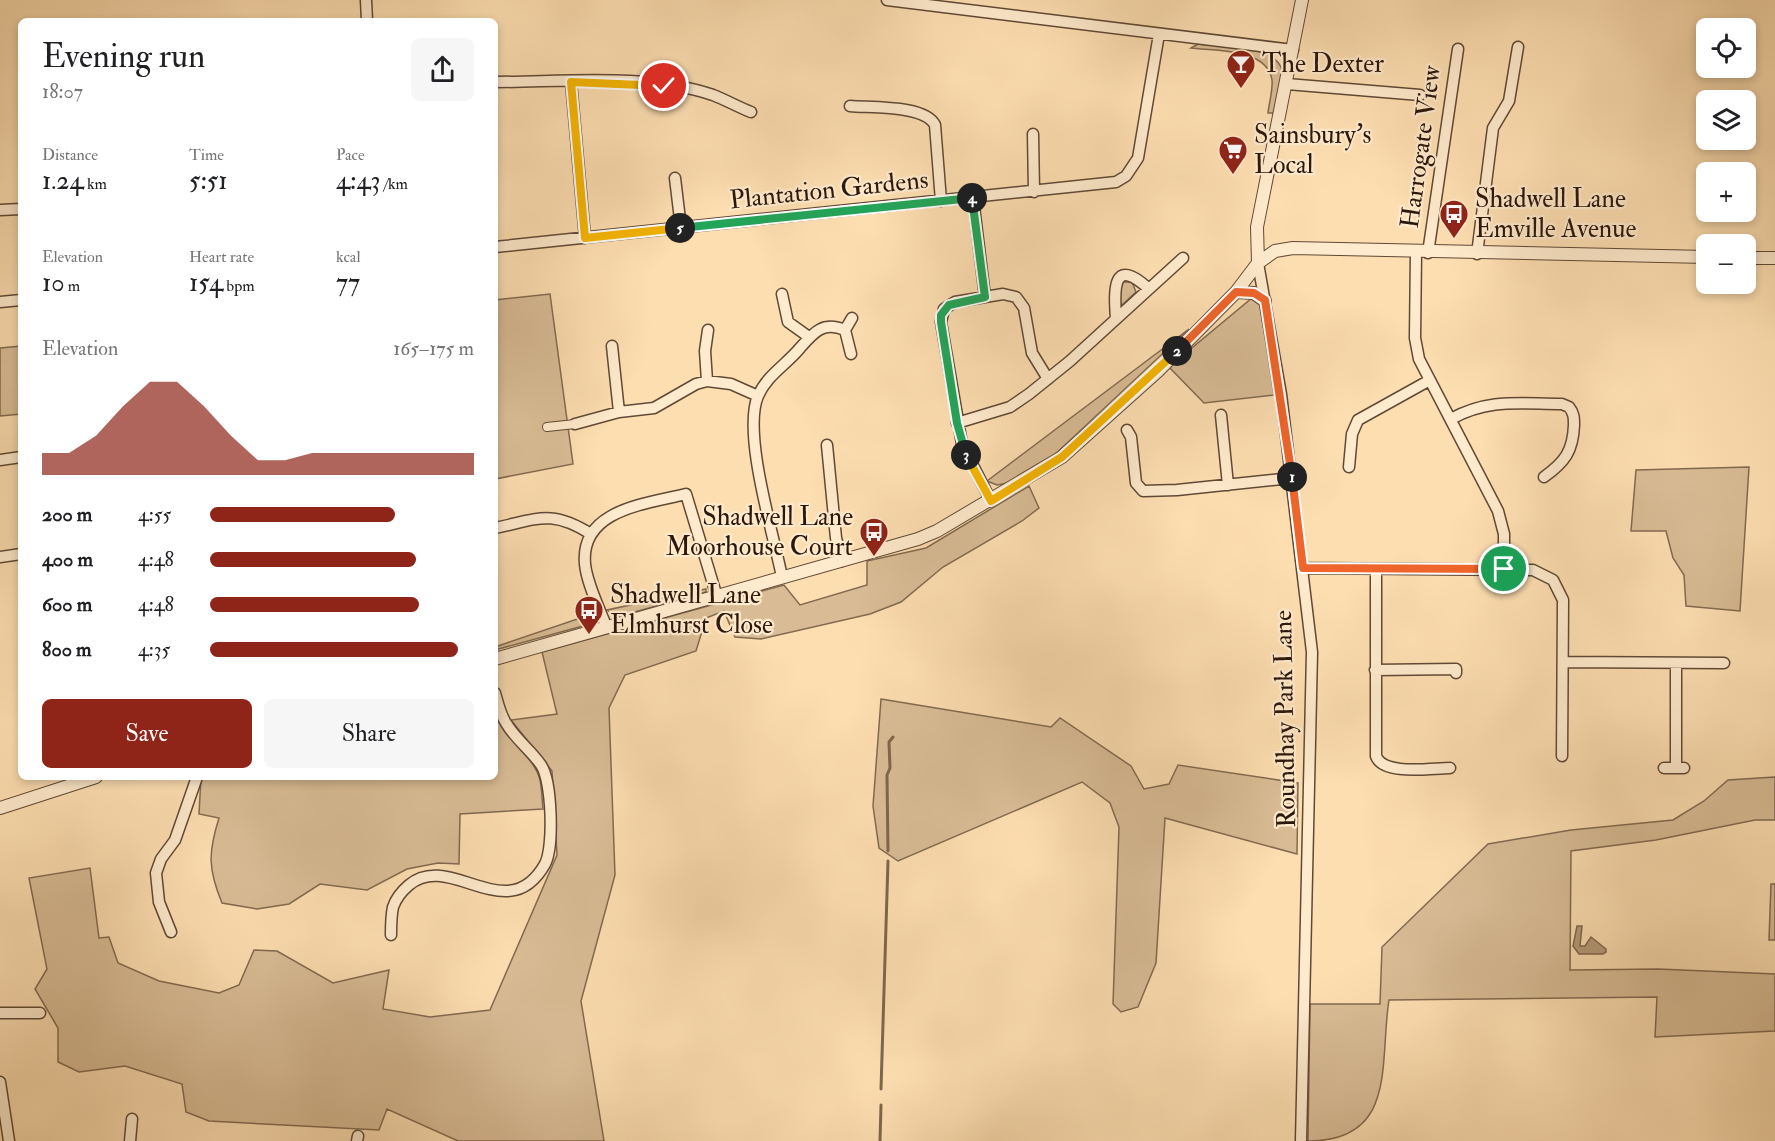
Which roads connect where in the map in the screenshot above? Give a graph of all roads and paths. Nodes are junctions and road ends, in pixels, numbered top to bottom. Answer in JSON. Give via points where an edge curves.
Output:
{"nodes":[{"id":1,"x":366,"y":0,"type":"edge"},
{"id":2,"x":887,"y":0,"type":"edge"},
{"id":3,"x":1302,"y":0,"type":"edge"},
{"id":4,"x":367,"y":18,"type":"edge"},
{"id":5,"x":1160,"y":34,"type":"junction"},
{"id":6,"x":1518,"y":47,"type":"dead end"},
{"id":7,"x":1458,"y":49,"type":"dead end"},
{"id":8,"x":1293,"y":50,"type":"junction"},
{"id":9,"x":498,"y":82,"type":"edge"},
{"id":10,"x":571,"y":82,"type":"junction"},
{"id":11,"x":1287,"y":84,"type":"junction"},
{"id":12,"x":1420,"y":94,"type":"dead end"},
{"id":13,"x":850,"y":106,"type":"dead end"},
{"id":14,"x":751,"y":112,"type":"dead end"},
{"id":15,"x":1033,"y":134,"type":"dead end"},
{"id":16,"x":675,"y":178,"type":"dead end"},
{"id":17,"x":1035,"y":192,"type":"junction"},
{"id":18,"x":973,"y":198,"type":"junction"},
{"id":19,"x":941,"y":201,"type":"junction"},
{"id":20,"x":18,"y":209,"type":"edge"},
{"id":21,"x":0,"y":210,"type":"edge"},
{"id":22,"x":681,"y":228,"type":"junction"},
{"id":23,"x":585,"y":238,"type":"junction"},
{"id":24,"x":498,"y":247,"type":"edge"},
{"id":25,"x":1422,"y":253,"type":"junction"},
{"id":26,"x":1477,"y":254,"type":"junction"},
{"id":27,"x":1696,"y":257,"type":"edge"},
{"id":28,"x":1183,"y":258,"type":"dead end"},
{"id":29,"x":1756,"y":258,"type":"edge"},
{"id":30,"x":1775,"y":258,"type":"edge"},
{"id":31,"x":1258,"y":263,"type":"junction"},
{"id":32,"x":1149,"y":290,"type":"junction"},
{"id":33,"x":1236,"y":292,"type":"junction"},
{"id":34,"x":782,"y":294,"type":"dead end"},
{"id":35,"x":985,"y":297,"type":"junction"},
{"id":36,"x":18,"y":300,"type":"edge"},
{"id":37,"x":1265,"y":300,"type":"junction"},
{"id":38,"x":0,"y":302,"type":"edge"},
{"id":39,"x":852,"y":318,"type":"dead end"},
{"id":40,"x":1116,"y":320,"type":"junction"},
{"id":41,"x":708,"y":330,"type":"dead end"},
{"id":42,"x":845,"y":330,"type":"junction"},
{"id":43,"x":809,"y":337,"type":"junction"},
{"id":44,"x":612,"y":346,"type":"dead end"},
{"id":45,"x":851,"y":354,"type":"dead end"},
{"id":46,"x":1048,"y":379,"type":"junction"},
{"id":47,"x":1430,"y":380,"type":"junction"},
{"id":48,"x":707,"y":381,"type":"junction"},
{"id":49,"x":758,"y":396,"type":"junction"},
{"id":50,"x":619,"y":411,"type":"junction"},
{"id":51,"x":1221,"y":415,"type":"dead end"},
{"id":52,"x":1450,"y":419,"type":"junction"},
{"id":53,"x":957,"y":423,"type":"junction"},
{"id":54,"x":575,"y":424,"type":"joint"},
{"id":55,"x":547,"y":427,"type":"dead end"},
{"id":56,"x":1128,"y":430,"type":"dead end"},
{"id":57,"x":827,"y":445,"type":"dead end"},
{"id":58,"x":18,"y":457,"type":"edge"},
{"id":59,"x":0,"y":460,"type":"edge"},
{"id":60,"x":1349,"y":467,"type":"dead end"},
{"id":61,"x":1544,"y":477,"type":"dead end"},
{"id":62,"x":1292,"y":478,"type":"junction"},
{"id":63,"x":1228,"y":485,"type":"junction"},
{"id":64,"x":991,"y":501,"type":"junction"},
{"id":65,"x":498,"y":527,"type":"edge"},
{"id":66,"x":591,"y":534,"type":"junction"},
{"id":67,"x":18,"y":554,"type":"edge"},
{"id":68,"x":0,"y":557,"type":"edge"},
{"id":69,"x":842,"y":561,"type":"junction"},
{"id":70,"x":1303,"y":568,"type":"junction"},
{"id":71,"x":1376,"y":568,"type":"junction"},
{"id":72,"x":1504,"y":569,"type":"junction"},
{"id":73,"x":782,"y":577,"type":"junction"},
{"id":74,"x":717,"y":597,"type":"junction"},
{"id":75,"x":606,"y":626,"type":"junction"},
{"id":76,"x":498,"y":658,"type":"edge"},
{"id":77,"x":1563,"y":662,"type":"junction"},
{"id":78,"x":1676,"y":663,"type":"junction"},
{"id":79,"x":1724,"y":663,"type":"dead end"},
{"id":80,"x":1376,"y":670,"type":"junction"},
{"id":81,"x":1456,"y":673,"type":"dead end"},
{"id":82,"x":498,"y":701,"type":"edge"},
{"id":83,"x":1562,"y":756,"type":"dead end"},
{"id":84,"x":1450,"y":768,"type":"dead end"},
{"id":85,"x":1664,"y":768,"type":"dead end"},
{"id":86,"x":87,"y":780,"type":"edge"},
{"id":87,"x":195,"y":780,"type":"edge"},
{"id":88,"x":0,"y":808,"type":"edge"},
{"id":89,"x":171,"y":932,"type":"dead end"},
{"id":90,"x":391,"y":935,"type":"dead end"},
{"id":91,"x":0,"y":1013,"type":"edge"},
{"id":92,"x":40,"y":1013,"type":"dead end"},
{"id":93,"x":0,"y":1082,"type":"edge"},
{"id":94,"x":132,"y":1119,"type":"dead end"},
{"id":95,"x":9,"y":1141,"type":"edge"},
{"id":96,"x":130,"y":1141,"type":"edge"},
{"id":97,"x":1301,"y":1141,"type":"edge"}],
"edges":[{"from":1,"to":4,"type":"street"},
{"from":2,"to":5,"type":"street"},
{"from":3,"to":8,"type":"street"},
{"from":5,"to":8,"type":"street"},
{"from":5,"to":17,"type":"street","name":"Plantation Gardens","via":[[1133,168],[1116,182],[1105,185]]},
{"from":6,"to":26,"type":"street","via":[[1509,101],[1493,128]]},
{"from":7,"to":25,"type":"street","name":"Harrogate View"},
{"from":8,"to":11,"type":"street"},
{"from":9,"to":10,"type":"street"},
{"from":10,"to":14,"type":"street","via":[[633,82],[688,89]]},
{"from":10,"to":23,"type":"street"},
{"from":11,"to":12,"type":"street"},
{"from":11,"to":31,"type":"street","via":[[1257,227]]},
{"from":13,"to":19,"type":"street","via":[[918,112],[933,120]]},
{"from":15,"to":17,"type":"street"},
{"from":16,"to":22,"type":"street"},
{"from":17,"to":18,"type":"street","name":"Plantation Gardens"},
{"from":18,"to":19,"type":"street","name":"Plantation Gardens"},
{"from":18,"to":35,"type":"street"},
{"from":19,"to":22,"type":"street","name":"Plantation Gardens"},
{"from":20,"to":21,"type":"street"},
{"from":22,"to":23,"type":"street","name":"Plantation Gardens"},
{"from":23,"to":24,"type":"street","name":"Plantation Gardens"},
{"from":25,"to":26,"type":"street"},
{"from":25,"to":31,"type":"street","via":[[1293,248],[1275,251]]},
{"from":25,"to":47,"type":"street","name":"Harrogate View","via":[[1415,338],[1419,359]]},
{"from":26,"to":27,"type":"street"},
{"from":28,"to":32,"type":"street"},
{"from":29,"to":30,"type":"street"},
{"from":31,"to":33,"type":"street"},
{"from":31,"to":37,"type":"street","name":"Roundhay Park Lane"},
{"from":32,"to":40,"type":"street"},
{"from":32,"to":40,"type":"street","via":[[1133,276],[1117,279]]},
{"from":33,"to":37,"type":"street","via":[[1254,293]]},
{"from":33,"to":64,"type":"street","via":[[1062,457]]},
{"from":34,"to":43,"type":"street","via":[[788,322]]},
{"from":35,"to":46,"type":"street","via":[[1010,294],[1021,302],[1032,353]]},
{"from":35,"to":53,"type":"street","via":[[955,302],[941,315]]},
{"from":36,"to":38,"type":"street"},
{"from":37,"to":62,"type":"street","name":"Roundhay Park Lane"},
{"from":39,"to":42,"type":"street"},
{"from":40,"to":46,"type":"street"},
{"from":41,"to":48,"type":"street"},
{"from":42,"to":43,"type":"street","via":[[823,327]]},
{"from":42,"to":45,"type":"street"},
{"from":43,"to":49,"type":"street","via":[[769,377]]},
{"from":44,"to":50,"type":"street"},
{"from":46,"to":53,"type":"street","via":[[1010,407]]},
{"from":47,"to":52,"type":"street","name":"Harrogate View"},
{"from":47,"to":60,"type":"street","via":[[1358,420],[1352,434]]},
{"from":48,"to":49,"type":"street","via":[[731,384]]},
{"from":48,"to":50,"type":"street","via":[[654,408]]},
{"from":49,"to":73,"type":"street","via":[[754,423],[756,453]]},
{"from":50,"to":54,"type":"street"},
{"from":51,"to":63,"type":"street"},
{"from":52,"to":61,"type":"street","via":[[1489,404],[1569,407],[1574,417],[1573,445]]},
{"from":52,"to":72,"type":"street","name":"Harrogate View","via":[[1503,523]]},
{"from":53,"to":64,"type":"street","via":[[970,463]]},
{"from":54,"to":55,"type":"street"},
{"from":56,"to":63,"type":"street","via":[[1136,483],[1143,491]]},
{"from":57,"to":69,"type":"street","via":[[836,538]]},
{"from":58,"to":59,"type":"street"},
{"from":62,"to":63,"type":"street"},
{"from":62,"to":70,"type":"street","name":"Roundhay Park Lane"},
{"from":64,"to":69,"type":"street","via":[[918,539]]},
{"from":65,"to":66,"type":"street","via":[[546,517],[572,522]]},
{"from":66,"to":74,"type":"street","via":[[619,511],[686,494]]},
{"from":66,"to":75,"type":"street","via":[[585,566]]},
{"from":67,"to":68,"type":"street"},
{"from":69,"to":73,"type":"street"},
{"from":70,"to":71,"type":"street"},
{"from":70,"to":97,"type":"street","name":"Roundhay Park Lane","via":[[1312,652]]},
{"from":71,"to":72,"type":"street"},
{"from":71,"to":80,"type":"street"},
{"from":72,"to":77,"type":"street","via":[[1544,573],[1560,589]]},
{"from":73,"to":74,"type":"street"},
{"from":74,"to":75,"type":"street"},
{"from":75,"to":76,"type":"street"},
{"from":77,"to":78,"type":"street"},
{"from":77,"to":83,"type":"street"},
{"from":78,"to":79,"type":"street"},
{"from":78,"to":85,"type":"street","via":[[1680,768]]},
{"from":80,"to":81,"type":"street","via":[[1456,669]]},
{"from":80,"to":84,"type":"street","via":[[1377,761],[1390,769]]},
{"from":82,"to":90,"type":"street","via":[[506,724],[546,776],[550,850],[545,863],[531,881],[513,891],[480,888],[436,875],[411,882],[393,907]]},
{"from":86,"to":88,"type":"street"},
{"from":87,"to":89,"type":"street","via":[[175,840],[156,873],[159,902]]},
{"from":91,"to":92,"type":"street"},
{"from":93,"to":95,"type":"street"},
{"from":94,"to":96,"type":"street"}]}
